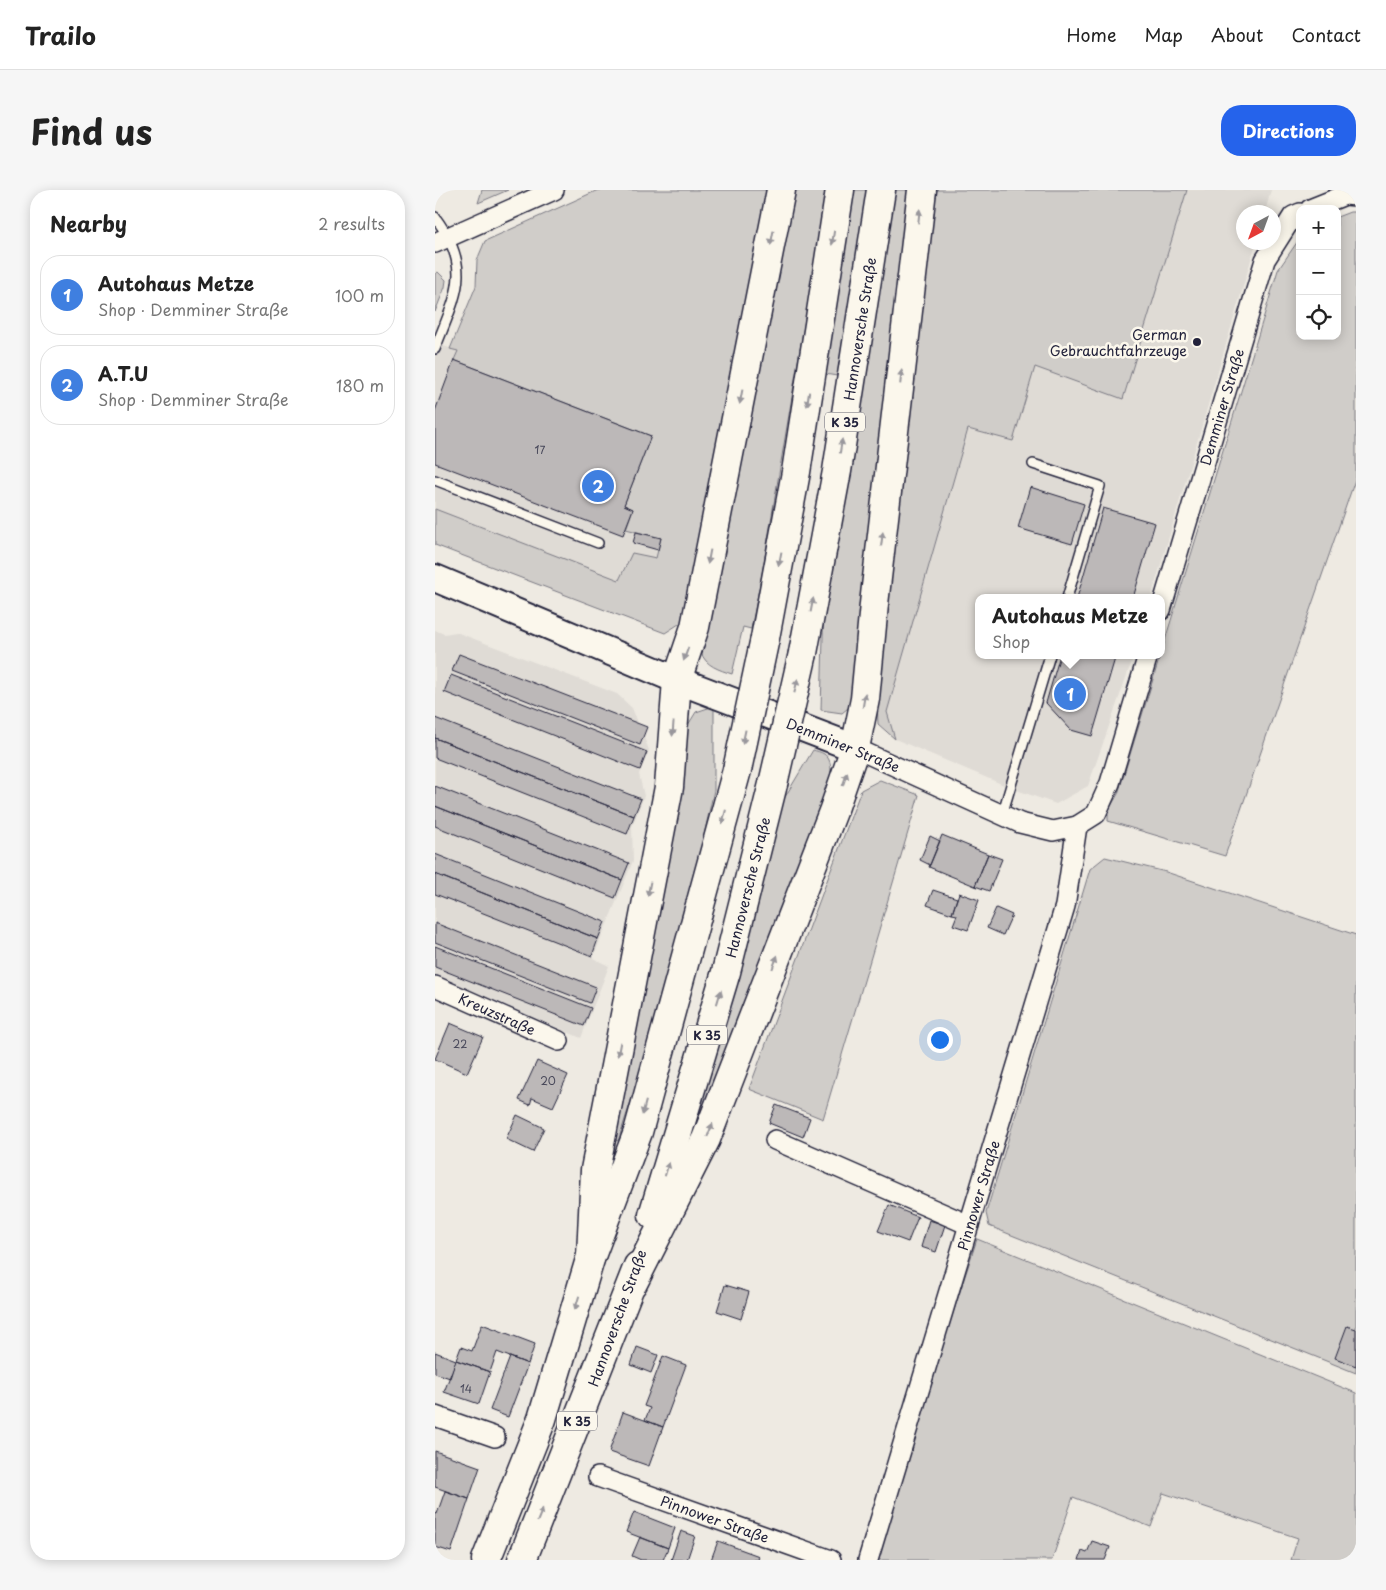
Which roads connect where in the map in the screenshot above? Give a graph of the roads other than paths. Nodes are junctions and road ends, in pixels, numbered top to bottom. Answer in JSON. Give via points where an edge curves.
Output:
{"nodes":[{"id":1,"x":554,"y":190,"type":"edge"},
{"id":2,"x":781,"y":190,"type":"edge"},
{"id":3,"x":840,"y":190,"type":"edge"},
{"id":4,"x":881,"y":190,"type":"edge"},
{"id":5,"x":922,"y":190,"type":"edge"},
{"id":6,"x":1356,"y":196,"type":"edge"},
{"id":7,"x":1320,"y":205,"type":"edge"},
{"id":8,"x":1296,"y":215,"type":"edge"},
{"id":9,"x":435,"y":217,"type":"edge"},
{"id":10,"x":441,"y":240,"type":"edge"},
{"id":11,"x":435,"y":349,"type":"edge"},
{"id":12,"x":1033,"y":464,"type":"dead end"},
{"id":13,"x":435,"y":480,"type":"edge"},
{"id":14,"x":598,"y":543,"type":"dead end"},
{"id":15,"x":435,"y":578,"type":"edge"},
{"id":16,"x":1068,"y":594,"type":"edge"},
{"id":17,"x":1165,"y":597,"type":"edge"},
{"id":18,"x":1049,"y":659,"type":"edge"},
{"id":19,"x":1147,"y":659,"type":"edge"},
{"id":20,"x":677,"y":680,"type":"junction"},
{"id":21,"x":855,"y":748,"type":"junction"},
{"id":22,"x":1002,"y":815,"type":"junction"},
{"id":23,"x":1077,"y":826,"type":"junction"},
{"id":24,"x":435,"y":986,"type":"edge"},
{"id":25,"x":559,"y":1041,"type":"dead end"},
{"id":26,"x":775,"y":1140,"type":"dead end"},
{"id":27,"x":969,"y":1225,"type":"junction"},
{"id":28,"x":591,"y":1256,"type":"junction"},
{"id":29,"x":633,"y":1283,"type":"junction"},
{"id":30,"x":435,"y":1416,"type":"edge"},
{"id":31,"x":495,"y":1437,"type":"dead end"},
{"id":32,"x":598,"y":1477,"type":"dead end"},
{"id":33,"x":486,"y":1560,"type":"edge"},
{"id":34,"x":522,"y":1560,"type":"edge"},
{"id":35,"x":831,"y":1560,"type":"edge"},
{"id":36,"x":868,"y":1560,"type":"edge"}],
"edges":[{"from":1,"to":10,"type":"street"},
{"from":2,"to":20,"type":"highway","one_way":true,"via":[[695,627]]},
{"from":3,"to":28,"type":"highway","number":"K 35","one_way":true,"bridge":true,"via":[[796,472],[737,770],[637,1132]]},
{"from":29,"to":4,"type":"highway","name":"Hannoversche Straße","number":"K 35","one_way":true,"bridge":true,"via":[[726,972],[803,653],[837,471]]},
{"from":21,"to":5,"type":"highway","one_way":true,"via":[[865,699]]},
{"from":6,"to":7,"type":"street","via":[[1345,195]]},
{"from":8,"to":17,"type":"street","name":"Demminer Straße","via":[[1265,260]]},
{"from":9,"to":10,"type":"lane"},
{"from":10,"to":11,"type":"lane","via":[[459,264],[457,296]]},
{"from":12,"to":16,"type":"lane","via":[[1100,486]]},
{"from":13,"to":14,"type":"lane"},
{"from":15,"to":20,"type":"main road","name":"Demminer Straße"},
{"from":18,"to":22,"type":"lane"},
{"from":19,"to":23,"type":"street","name":"Demminer Straße","via":[[1110,783],[1096,814]]},
{"from":20,"to":21,"type":"main road","name":"Demminer Straße"},
{"from":20,"to":28,"type":"highway","one_way":true,"via":[[669,787],[595,1170]]},
{"from":21,"to":22,"type":"street","name":"Demminer Straße"},
{"from":29,"to":21,"type":"highway","one_way":true,"via":[[706,1138]]},
{"from":22,"to":23,"type":"street","name":"Demminer Straße","via":[[1053,830]]},
{"from":23,"to":27,"type":"street","name":"Pinnower Straße","via":[[1065,906]]},
{"from":24,"to":25,"type":"street","name":"Kreuzstraße"},
{"from":26,"to":27,"type":"street"},
{"from":27,"to":36,"type":"street","name":"Pinnower Straße"},
{"from":28,"to":33,"type":"highway","number":"K 35","one_way":true,"via":[[542,1419]]},
{"from":34,"to":29,"type":"highway","name":"Hannoversche Straße","number":"K 35","one_way":true},
{"from":30,"to":31,"type":"street"},
{"from":32,"to":35,"type":"street","name":"Pinnower Straße"}]}
